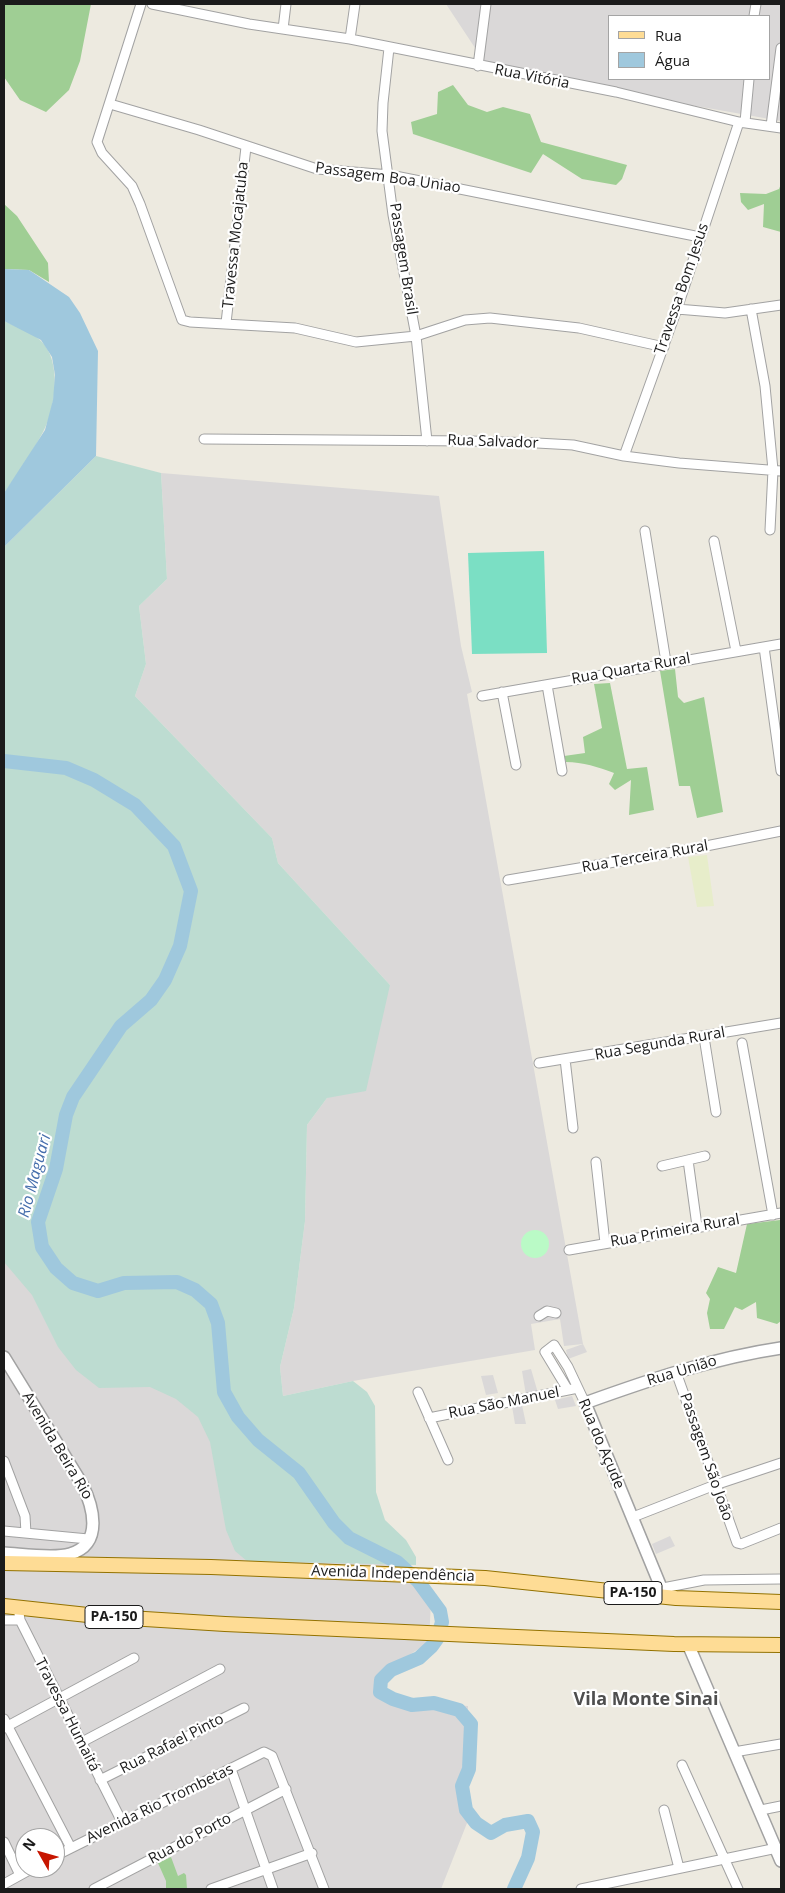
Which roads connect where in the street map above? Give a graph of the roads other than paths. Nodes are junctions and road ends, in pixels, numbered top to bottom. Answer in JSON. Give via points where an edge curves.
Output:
{"nodes":[{"id":1,"x":141,"y":4,"type":"edge"},
{"id":2,"x":152,"y":4,"type":"edge"},
{"id":3,"x":286,"y":4,"type":"edge"},
{"id":4,"x":355,"y":4,"type":"edge"},
{"id":5,"x":486,"y":4,"type":"edge"},
{"id":6,"x":283,"y":29,"type":"junction"},
{"id":7,"x":350,"y":39,"type":"junction"},
{"id":8,"x":389,"y":48,"type":"junction"},
{"id":9,"x":781,"y":48,"type":"edge"},
{"id":10,"x":478,"y":66,"type":"junction"},
{"id":11,"x":748,"y":80,"type":"edge"},
{"id":12,"x":110,"y":104,"type":"junction"},
{"id":13,"x":742,"y":122,"type":"junction"},
{"id":14,"x":772,"y":126,"type":"junction"},
{"id":15,"x":781,"y":128,"type":"edge"},
{"id":16,"x":246,"y":147,"type":"junction"},
{"id":17,"x":390,"y":175,"type":"junction"},
{"id":18,"x":700,"y":237,"type":"junction"},
{"id":19,"x":781,"y":305,"type":"edge"},
{"id":20,"x":677,"y":309,"type":"junction"},
{"id":21,"x":751,"y":309,"type":"junction"},
{"id":22,"x":226,"y":323,"type":"junction"},
{"id":23,"x":416,"y":336,"type":"junction"},
{"id":24,"x":664,"y":347,"type":"junction"},
{"id":25,"x":204,"y":439,"type":"dead end"},
{"id":26,"x":427,"y":441,"type":"junction"},
{"id":27,"x":624,"y":456,"type":"junction"},
{"id":28,"x":777,"y":471,"type":"edge"},
{"id":29,"x":770,"y":530,"type":"dead end"},
{"id":30,"x":645,"y":531,"type":"dead end"},
{"id":31,"x":714,"y":541,"type":"dead end"},
{"id":32,"x":781,"y":644,"type":"edge"},
{"id":33,"x":764,"y":647,"type":"junction"},
{"id":34,"x":736,"y":651,"type":"junction"},
{"id":35,"x":666,"y":662,"type":"junction"},
{"id":36,"x":547,"y":685,"type":"junction"},
{"id":37,"x":502,"y":692,"type":"junction"},
{"id":38,"x":482,"y":696,"type":"dead end"},
{"id":39,"x":516,"y":765,"type":"dead end"},
{"id":40,"x":781,"y":770,"type":"edge"},
{"id":41,"x":562,"y":771,"type":"dead end"},
{"id":42,"x":781,"y":831,"type":"edge"},
{"id":43,"x":508,"y":880,"type":"dead end"},
{"id":44,"x":781,"y":1023,"type":"edge"},
{"id":45,"x":704,"y":1037,"type":"junction"},
{"id":46,"x":742,"y":1043,"type":"dead end"},
{"id":47,"x":564,"y":1058,"type":"junction"},
{"id":48,"x":539,"y":1063,"type":"dead end"},
{"id":49,"x":716,"y":1112,"type":"dead end"},
{"id":50,"x":573,"y":1128,"type":"dead end"},
{"id":51,"x":704,"y":1156,"type":"dead end"},
{"id":52,"x":688,"y":1160,"type":"junction"},
{"id":53,"x":596,"y":1162,"type":"dead end"},
{"id":54,"x":662,"y":1166,"type":"dead end"},
{"id":55,"x":777,"y":1214,"type":"edge"},
{"id":56,"x":697,"y":1226,"type":"junction"},
{"id":57,"x":605,"y":1243,"type":"junction"},
{"id":58,"x":569,"y":1250,"type":"dead end"},
{"id":59,"x":556,"y":1313,"type":"dead end"},
{"id":60,"x":539,"y":1316,"type":"dead end"},
{"id":61,"x":781,"y":1348,"type":"edge"},
{"id":62,"x":5,"y":1362,"type":"edge"},
{"id":63,"x":676,"y":1372,"type":"junction"},
{"id":64,"x":578,"y":1388,"type":"junction"},
{"id":65,"x":568,"y":1390,"type":"junction"},
{"id":66,"x":418,"y":1392,"type":"dead end"},
{"id":67,"x":584,"y":1403,"type":"junction"},
{"id":68,"x":429,"y":1418,"type":"junction"},
{"id":69,"x":448,"y":1460,"type":"dead end"},
{"id":70,"x":4,"y":1461,"type":"edge"},
{"id":71,"x":781,"y":1463,"type":"edge"},
{"id":72,"x":715,"y":1485,"type":"junction"},
{"id":73,"x":633,"y":1517,"type":"junction"},
{"id":74,"x":781,"y":1528,"type":"edge"},
{"id":75,"x":4,"y":1531,"type":"edge"},
{"id":76,"x":26,"y":1533,"type":"junction"},
{"id":77,"x":88,"y":1539,"type":"junction"},
{"id":78,"x":4,"y":1553,"type":"edge"},
{"id":79,"x":22,"y":1559,"type":"junction"},
{"id":80,"x":4,"y":1563,"type":"edge"},
{"id":81,"x":781,"y":1579,"type":"edge"},
{"id":82,"x":664,"y":1593,"type":"junction"},
{"id":83,"x":779,"y":1603,"type":"edge"},
{"id":84,"x":14,"y":1611,"type":"edge"},
{"id":85,"x":4,"y":1620,"type":"edge"},
{"id":86,"x":781,"y":1640,"type":"edge"},
{"id":87,"x":688,"y":1644,"type":"junction"},
{"id":88,"x":767,"y":1644,"type":"junction"},
{"id":89,"x":781,"y":1645,"type":"edge"},
{"id":90,"x":134,"y":1658,"type":"dead end"},
{"id":91,"x":220,"y":1669,"type":"dead end"},
{"id":92,"x":58,"y":1699,"type":"junction"},
{"id":93,"x":244,"y":1708,"type":"dead end"},
{"id":94,"x":5,"y":1724,"type":"edge"},
{"id":95,"x":82,"y":1742,"type":"junction"},
{"id":96,"x":781,"y":1744,"type":"edge"},
{"id":97,"x":734,"y":1752,"type":"junction"},
{"id":98,"x":682,"y":1765,"type":"dead end"},
{"id":99,"x":231,"y":1769,"type":"junction"},
{"id":100,"x":100,"y":1780,"type":"junction"},
{"id":101,"x":286,"y":1789,"type":"junction"},
{"id":102,"x":781,"y":1806,"type":"edge"},
{"id":103,"x":246,"y":1810,"type":"junction"},
{"id":104,"x":664,"y":1810,"type":"dead end"},
{"id":105,"x":761,"y":1810,"type":"junction"},
{"id":106,"x":122,"y":1822,"type":"junction"},
{"id":107,"x":4,"y":1842,"type":"edge"},
{"id":108,"x":71,"y":1848,"type":"junction"},
{"id":109,"x":777,"y":1848,"type":"junction"},
{"id":110,"x":65,"y":1851,"type":"edge"},
{"id":111,"x":312,"y":1853,"type":"junction"},
{"id":112,"x":724,"y":1858,"type":"junction"},
{"id":113,"x":781,"y":1860,"type":"edge"},
{"id":114,"x":15,"y":1865,"type":"edge"},
{"id":115,"x":679,"y":1868,"type":"junction"},
{"id":116,"x":267,"y":1870,"type":"junction"},
{"id":117,"x":15,"y":1878,"type":"edge"},
{"id":118,"x":4,"y":1884,"type":"edge"},
{"id":119,"x":94,"y":1889,"type":"edge"},
{"id":120,"x":211,"y":1889,"type":"edge"},
{"id":121,"x":274,"y":1889,"type":"edge"},
{"id":122,"x":324,"y":1889,"type":"edge"},
{"id":123,"x":581,"y":1889,"type":"edge"},
{"id":124,"x":738,"y":1889,"type":"edge"}],
"edges":[{"from":1,"to":12,"type":"street"},
{"from":2,"to":6,"type":"street","name":"Rua Vitória"},
{"from":3,"to":6,"type":"street"},
{"from":4,"to":7,"type":"street"},
{"from":5,"to":10,"type":"street"},
{"from":6,"to":7,"type":"street","name":"Rua Vitória"},
{"from":7,"to":8,"type":"street","name":"Rua Vitória"},
{"from":8,"to":10,"type":"street","name":"Rua Vitória"},
{"from":8,"to":17,"type":"street","name":"Passagem Brasil","via":[[382,131]]},
{"from":9,"to":14,"type":"street"},
{"from":10,"to":13,"type":"street","name":"Rua Vitória","via":[[616,92]]},
{"from":11,"to":13,"type":"street","name":"Travessa Bom Jesus"},
{"from":12,"to":16,"type":"street","name":"Passagem Boa Uniao"},
{"from":12,"to":22,"type":"street","via":[[97,142],[132,186],[182,320]]},
{"from":13,"to":14,"type":"street","name":"Rua Vitória"},
{"from":13,"to":18,"type":"street","name":"Travessa Bom Jesus"},
{"from":14,"to":15,"type":"street","name":"Rua Vitória"},
{"from":16,"to":17,"type":"street","name":"Passagem Boa Uniao","via":[[317,169]]},
{"from":16,"to":22,"type":"street","name":"Travessa Mocajatuba"},
{"from":17,"to":18,"type":"street","name":"Passagem Boa Uniao"},
{"from":17,"to":23,"type":"street","name":"Passagem Brasil","via":[[393,215]]},
{"from":18,"to":20,"type":"street","name":"Travessa Bom Jesus"},
{"from":19,"to":21,"type":"street"},
{"from":20,"to":21,"type":"street","via":[[724,313]]},
{"from":20,"to":24,"type":"street","name":"Travessa Bom Jesus"},
{"from":21,"to":28,"type":"street"},
{"from":22,"to":23,"type":"street","via":[[308,330],[356,342]]},
{"from":23,"to":24,"type":"street","via":[[465,320],[490,318],[579,328]]},
{"from":23,"to":26,"type":"street","name":"Passagem Brasil"},
{"from":24,"to":27,"type":"street","name":"Travessa Bom Jesus"},
{"from":25,"to":26,"type":"street","name":"Rua Salvador"},
{"from":26,"to":27,"type":"street","name":"Rua Salvador","via":[[573,445]]},
{"from":27,"to":28,"type":"street","name":"Rua Salvador"},
{"from":28,"to":29,"type":"street"},
{"from":30,"to":35,"type":"street"},
{"from":31,"to":34,"type":"street"},
{"from":32,"to":33,"type":"street","name":"Rua Quarta Rural"},
{"from":33,"to":34,"type":"street","name":"Rua Quarta Rural"},
{"from":33,"to":40,"type":"street"},
{"from":34,"to":35,"type":"street","name":"Rua Quarta Rural"},
{"from":35,"to":36,"type":"street","name":"Rua Quarta Rural","via":[[636,671]]},
{"from":36,"to":37,"type":"street","name":"Rua Quarta Rural"},
{"from":36,"to":41,"type":"street"},
{"from":37,"to":38,"type":"street","name":"Rua Quarta Rural"},
{"from":37,"to":39,"type":"street"},
{"from":42,"to":43,"type":"street","name":"Rua Terceira Rural","via":[[579,871],[544,871]]},
{"from":44,"to":45,"type":"street","name":"Rua Segunda Rural"},
{"from":45,"to":47,"type":"street","name":"Rua Segunda Rural"},
{"from":45,"to":49,"type":"street"},
{"from":46,"to":55,"type":"street"},
{"from":47,"to":48,"type":"street","name":"Rua Segunda Rural"},
{"from":47,"to":50,"type":"street"},
{"from":51,"to":52,"type":"street"},
{"from":52,"to":54,"type":"street"},
{"from":52,"to":56,"type":"street"},
{"from":53,"to":57,"type":"street"},
{"from":55,"to":56,"type":"street","name":"Rua Primeira Rural"},
{"from":56,"to":57,"type":"street","name":"Rua Primeira Rural"},
{"from":57,"to":58,"type":"street","name":"Rua Primeira Rural"},
{"from":59,"to":60,"type":"street","via":[[547,1311]]},
{"from":61,"to":63,"type":"street","name":"Rua União","via":[[736,1355]]},
{"from":62,"to":77,"type":"street","name":"Avenida Beira Rio","via":[[91,1501],[94,1518]]},
{"from":63,"to":67,"type":"street","name":"Rua União"},
{"from":63,"to":72,"type":"street","name":"Passagem São João"},
{"from":64,"to":65,"type":"street","name":"Rua São Manuel"},
{"from":64,"to":65,"type":"street","name":"Rua do Açude","via":[[554,1345],[545,1352]]},
{"from":64,"to":67,"type":"street","name":"Rua do Açude"},
{"from":65,"to":68,"type":"street","name":"Rua São Manuel"},
{"from":66,"to":68,"type":"street"},
{"from":67,"to":73,"type":"street","name":"Rua do Açude"},
{"from":68,"to":69,"type":"street"},
{"from":70,"to":76,"type":"street","via":[[25,1516]]},
{"from":71,"to":72,"type":"street"},
{"from":72,"to":73,"type":"street"},
{"from":72,"to":74,"type":"street","name":"Passagem São João","via":[[737,1543]]},
{"from":73,"to":82,"type":"street","name":"Rua do Açude"},
{"from":75,"to":76,"type":"street"},
{"from":76,"to":77,"type":"street"},
{"from":77,"to":79,"type":"street","via":[[70,1554]]},
{"from":78,"to":79,"type":"street"},
{"from":79,"to":80,"type":"main road","name":"Avenida Independência","number":"PA-150"},
{"from":79,"to":82,"type":"main road","name":"Avenida Independência","number":"PA-150","via":[[486,1578]]},
{"from":81,"to":82,"type":"street","via":[[704,1580]]},
{"from":82,"to":83,"type":"main road","name":"Avenida Independência","number":"PA-150"},
{"from":84,"to":85,"type":"street"},
{"from":84,"to":87,"type":"main road","number":"PA-150","via":[[225,1624]]},
{"from":84,"to":92,"type":"street","name":"Travessa Humaitá"},
{"from":86,"to":88,"type":"main road"},
{"from":87,"to":88,"type":"main road","number":"PA-150"},
{"from":87,"to":97,"type":"street"},
{"from":88,"to":89,"type":"main road","number":"PA-150"},
{"from":90,"to":92,"type":"street"},
{"from":91,"to":95,"type":"street"},
{"from":92,"to":94,"type":"street"},
{"from":92,"to":95,"type":"street","name":"Travessa Humaitá"},
{"from":93,"to":100,"type":"street","name":"Rua Rafael Pinto"},
{"from":94,"to":108,"type":"street"},
{"from":95,"to":100,"type":"street","name":"Travessa Humaitá"},
{"from":96,"to":97,"type":"street"},
{"from":97,"to":105,"type":"street"},
{"from":98,"to":112,"type":"street"},
{"from":99,"to":101,"type":"street","name":"Avenida Rio Trombetas","via":[[264,1752],[272,1756]]},
{"from":99,"to":103,"type":"street"},
{"from":99,"to":106,"type":"street","name":"Avenida Rio Trombetas"},
{"from":100,"to":106,"type":"street","name":"Travessa Humaitá"},
{"from":101,"to":103,"type":"street","name":"Rua do Porto"},
{"from":101,"to":111,"type":"street"},
{"from":102,"to":105,"type":"street"},
{"from":103,"to":116,"type":"street"},
{"from":103,"to":119,"type":"street","name":"Rua do Porto"},
{"from":104,"to":115,"type":"street"},
{"from":105,"to":109,"type":"street"},
{"from":106,"to":108,"type":"street","name":"Avenida Rio Trombetas"},
{"from":107,"to":114,"type":"street"},
{"from":108,"to":110,"type":"street","name":"Avenida Rio Trombetas"},
{"from":109,"to":112,"type":"street"},
{"from":109,"to":113,"type":"street"},
{"from":111,"to":116,"type":"street"},
{"from":111,"to":122,"type":"street"},
{"from":112,"to":115,"type":"street"},
{"from":112,"to":124,"type":"street"},
{"from":115,"to":123,"type":"street"},
{"from":116,"to":120,"type":"street"},
{"from":116,"to":121,"type":"street"},
{"from":117,"to":118,"type":"street"}]}
